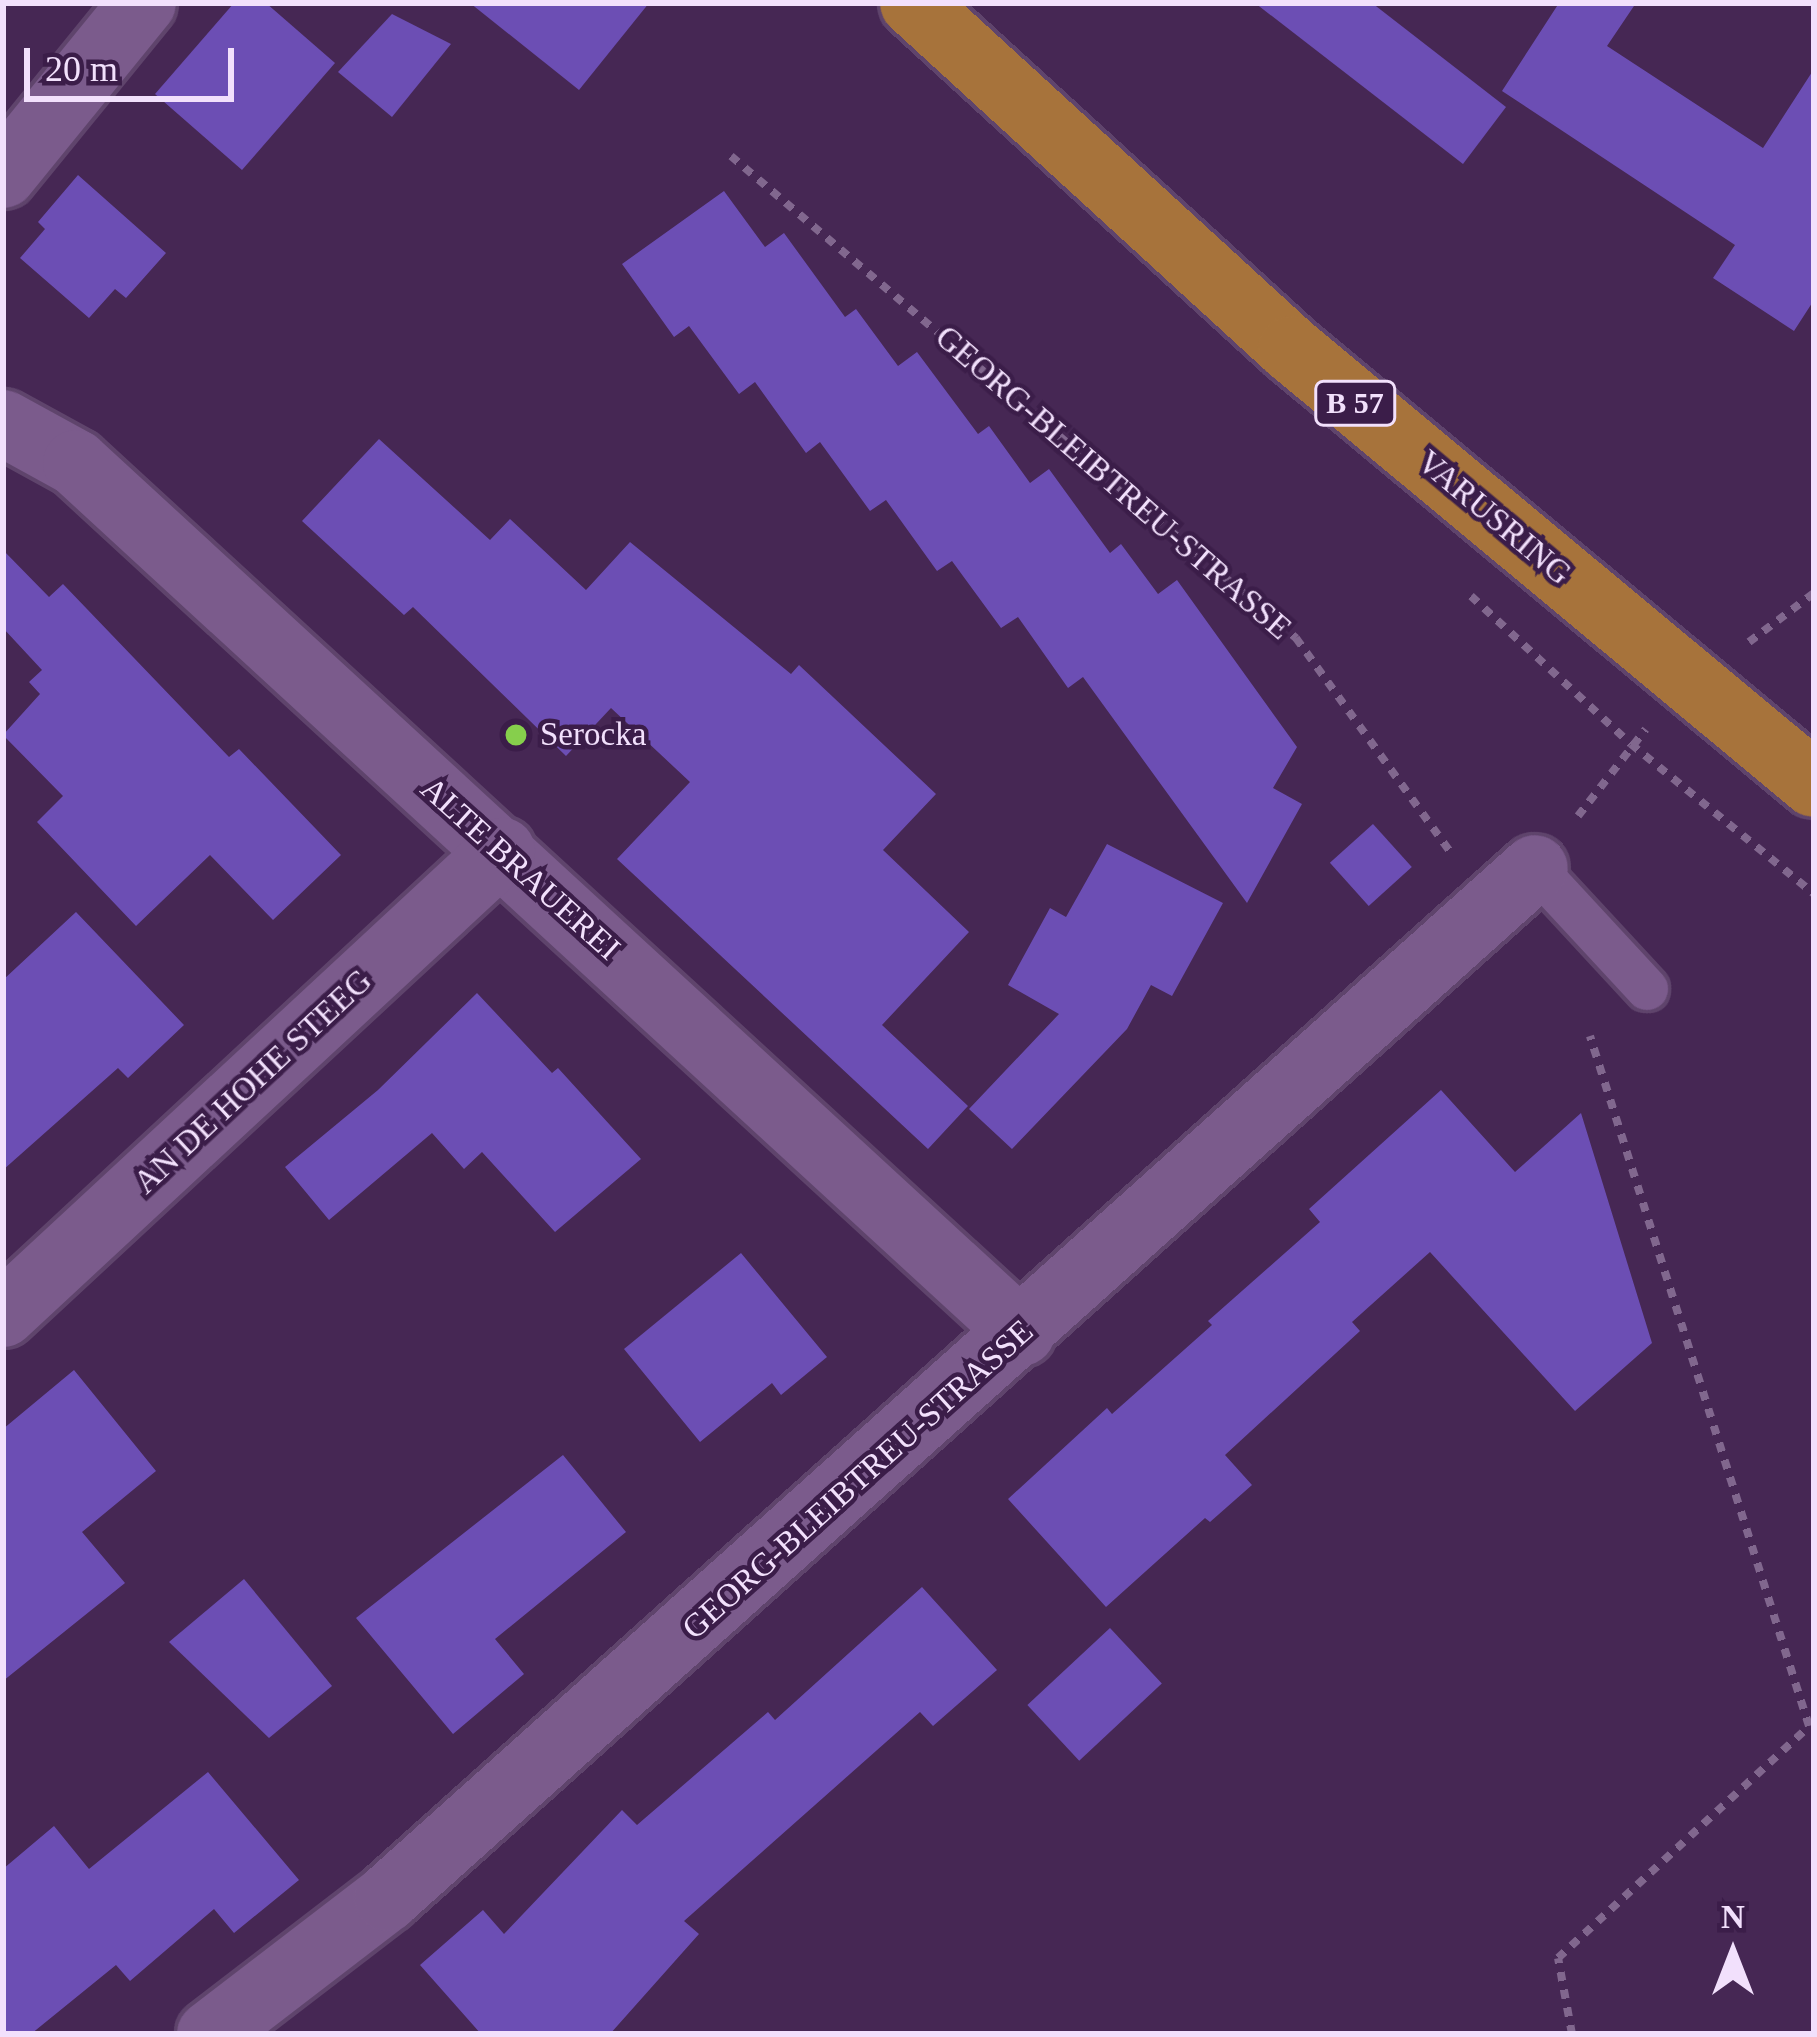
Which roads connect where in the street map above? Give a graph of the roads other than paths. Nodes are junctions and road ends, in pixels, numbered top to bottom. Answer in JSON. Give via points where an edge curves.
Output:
{"nodes":[{"id":1,"x":143,"y":3,"type":"edge"},
{"id":2,"x":913,"y":3,"type":"edge"},
{"id":3,"x":3,"y":175,"type":"edge"},
{"id":4,"x":3,"y":423,"type":"edge"},
{"id":5,"x":1814,"y":784,"type":"edge"},
{"id":6,"x":502,"y":851,"type":"junction"},
{"id":7,"x":1532,"y":867,"type":"joint"},
{"id":8,"x":1647,"y":989,"type":"dead end"},
{"id":9,"x":3,"y":1313,"type":"edge"},
{"id":10,"x":1022,"y":1334,"type":"junction"},
{"id":11,"x":223,"y":2031,"type":"edge"}],
"edges":[{"from":1,"to":3,"type":"street"},
{"from":2,"to":5,"type":"main road","name":"VARUSRING","number":"B 57","via":[[1291,350]]},
{"from":4,"to":6,"type":"street","name":"ALTE BRAUEREI","via":[[76,463]]},
{"from":6,"to":9,"type":"street","name":"AN DE HOHE STEEG"},
{"from":6,"to":10,"type":"street","name":"ALTE BRAUEREI"},
{"from":7,"to":8,"type":"lane"},
{"from":7,"to":10,"type":"street","name":"GEORG-BLEIBTREU-STRASSE"},
{"from":10,"to":11,"type":"street","name":"GEORG-BLEIBTREU-STRASSE","via":[[387,1898]]}]}
